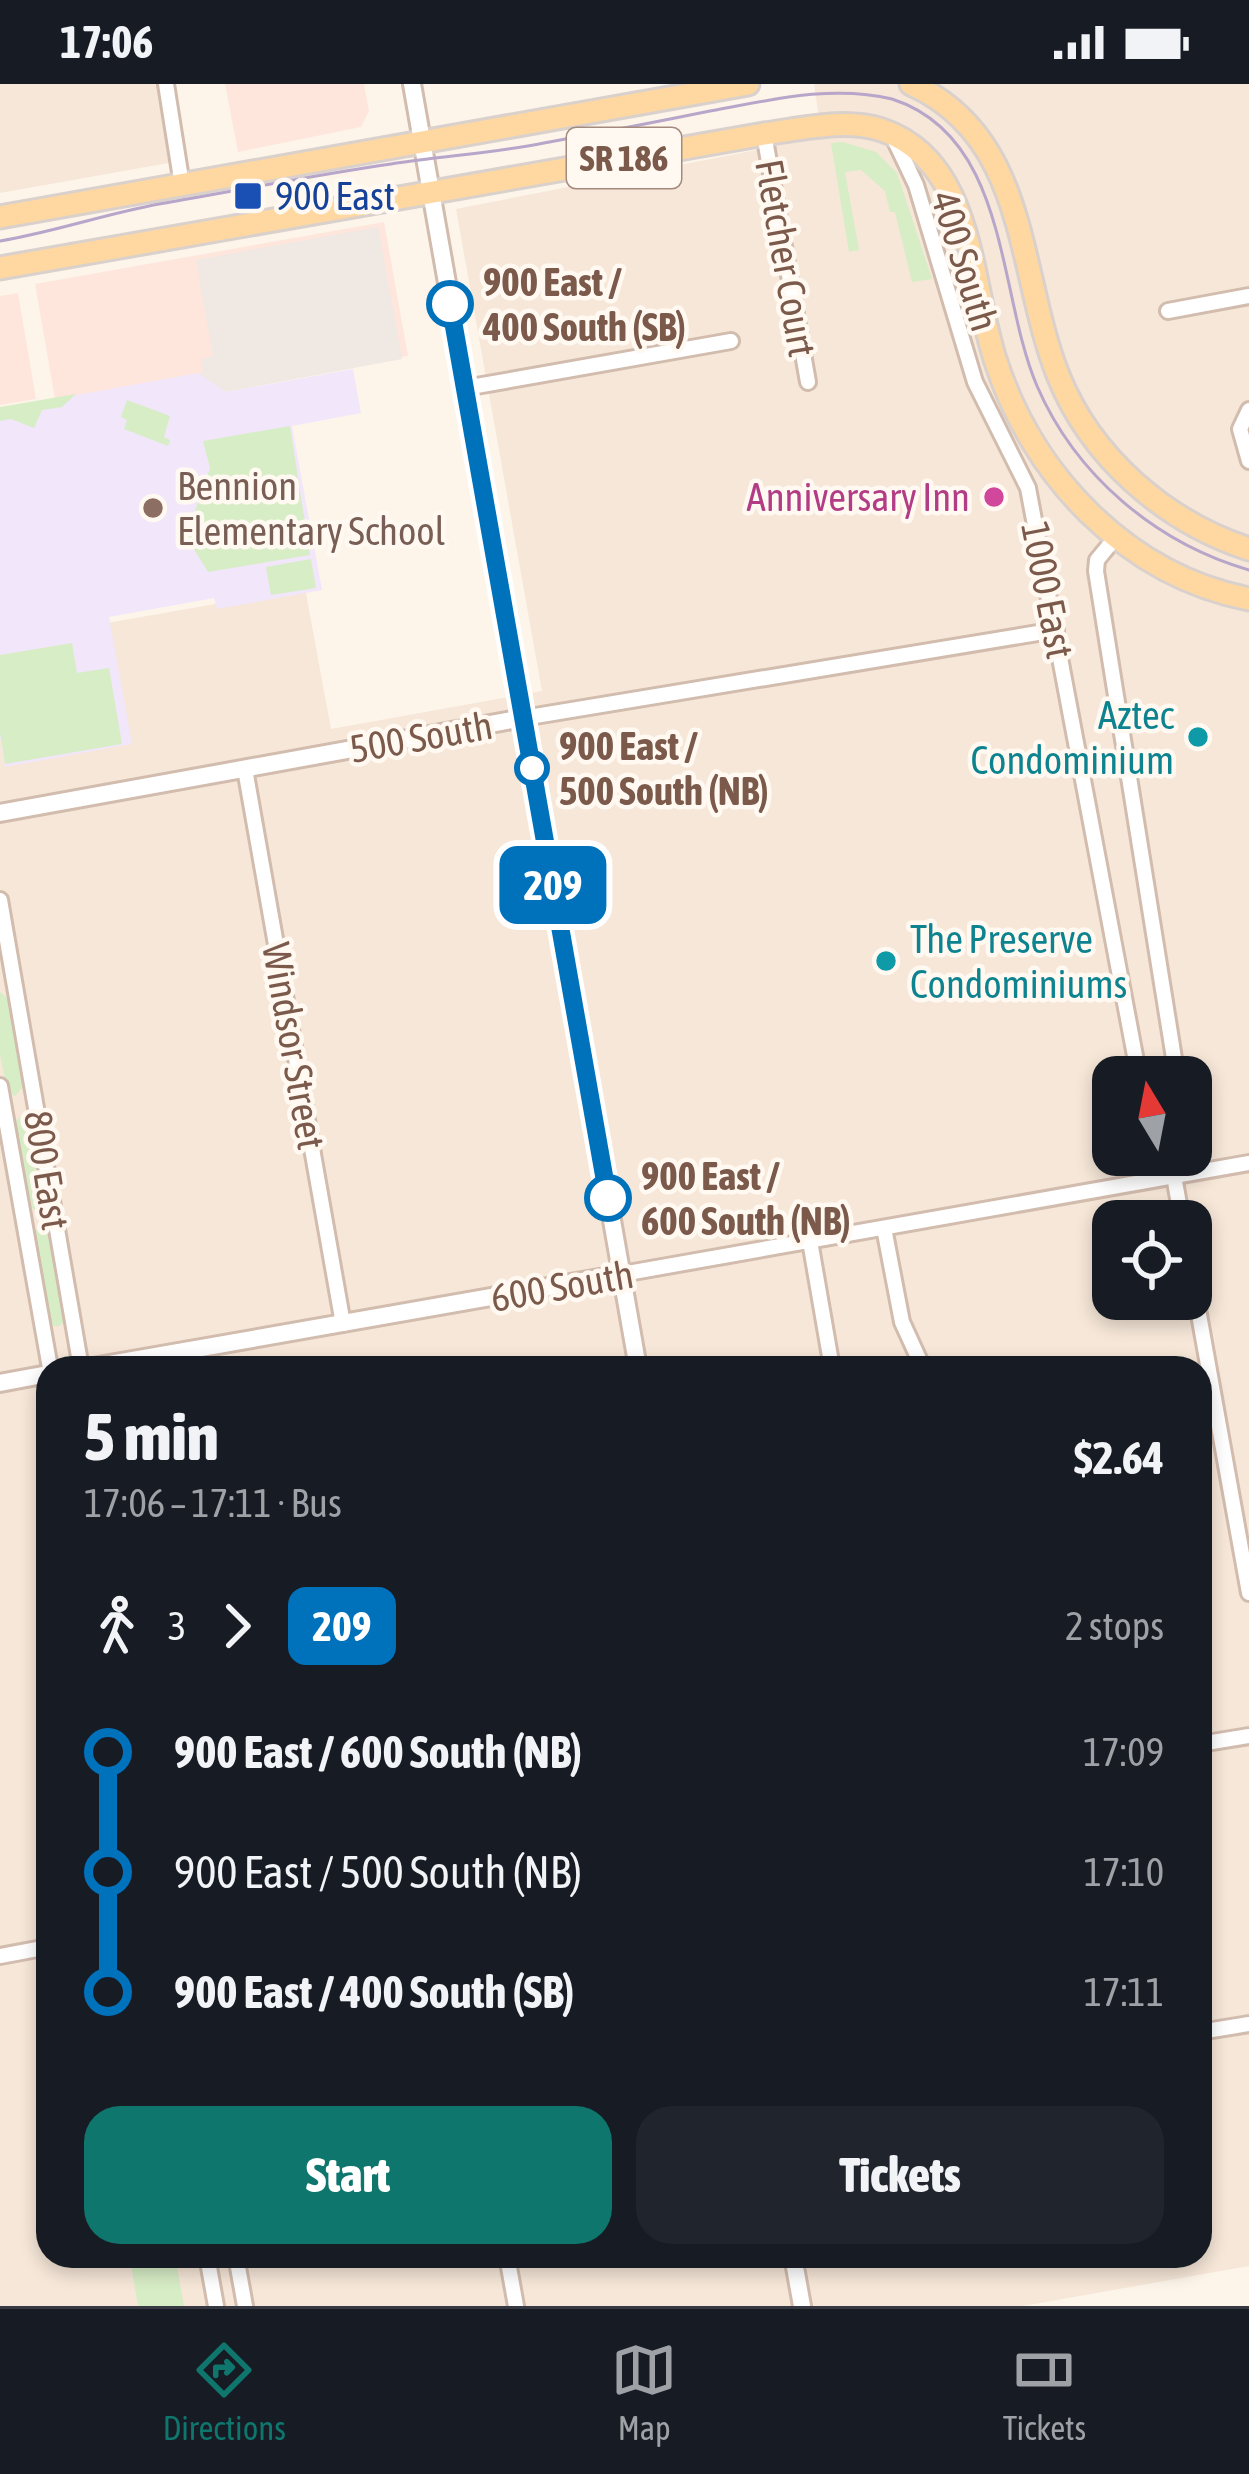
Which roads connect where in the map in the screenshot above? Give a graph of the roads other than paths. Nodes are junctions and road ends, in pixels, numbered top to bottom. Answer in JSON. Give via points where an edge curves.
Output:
{"nodes":[{"id":1,"x":166,"y":84,"type":"edge"},
{"id":2,"x":412,"y":84,"type":"edge"},
{"id":3,"x":748,"y":84,"type":"edge"},
{"id":4,"x":911,"y":84,"type":"edge"},
{"id":5,"x":881,"y":129,"type":"junction"},
{"id":6,"x":764,"y":134,"type":"junction"},
{"id":7,"x":422,"y":143,"type":"junction"},
{"id":8,"x":182,"y":185,"type":"junction"},
{"id":9,"x":430,"y":193,"type":"junction"},
{"id":10,"x":0,"y":217,"type":"edge"},
{"id":11,"x":0,"y":268,"type":"edge"},
{"id":12,"x":1249,"y":296,"type":"edge"},
{"id":13,"x":1168,"y":310,"type":"dead end"},
{"id":14,"x":730,"y":340,"type":"dead end"},
{"id":15,"x":808,"y":382,"type":"dead end"},
{"id":16,"x":465,"y":388,"type":"junction"},
{"id":17,"x":1249,"y":410,"type":"edge"},
{"id":18,"x":1249,"y":461,"type":"edge"},
{"id":19,"x":1116,"y":537,"type":"junction"},
{"id":20,"x":1249,"y":549,"type":"edge"},
{"id":21,"x":1249,"y":599,"type":"edge"},
{"id":22,"x":1056,"y":630,"type":"junction"},
{"id":23,"x":523,"y":718,"type":"junction"},
{"id":24,"x":245,"y":769,"type":"junction"},
{"id":25,"x":0,"y":812,"type":"edge"},
{"id":26,"x":0,"y":900,"type":"edge"},
{"id":27,"x":7,"y":982,"type":"edge"},
{"id":28,"x":1135,"y":1056,"type":"edge"},
{"id":29,"x":1174,"y":1056,"type":"edge"},
{"id":30,"x":0,"y":1086,"type":"edge"},
{"id":31,"x":36,"y":1102,"type":"junction"},
{"id":32,"x":2,"y":1108,"type":"edge"},
{"id":33,"x":1249,"y":1163,"type":"edge"},
{"id":34,"x":1174,"y":1177,"type":"junction"},
{"id":35,"x":1178,"y":1200,"type":"edge"},
{"id":36,"x":54,"y":1214,"type":"junction"},
{"id":37,"x":24,"y":1220,"type":"junction"},
{"id":38,"x":884,"y":1228,"type":"junction"},
{"id":39,"x":810,"y":1241,"type":"junction"},
{"id":40,"x":622,"y":1274,"type":"junction"},
{"id":41,"x":1200,"y":1320,"type":"edge"},
{"id":42,"x":344,"y":1324,"type":"junction"},
{"id":43,"x":47,"y":1356,"type":"edge"},
{"id":44,"x":82,"y":1356,"type":"edge"},
{"id":45,"x":155,"y":1356,"type":"edge"},
{"id":46,"x":636,"y":1356,"type":"edge"},
{"id":47,"x":830,"y":1356,"type":"edge"},
{"id":48,"x":918,"y":1356,"type":"edge"},
{"id":49,"x":1206,"y":1356,"type":"edge"},
{"id":50,"x":36,"y":1374,"type":"edge"},
{"id":51,"x":0,"y":1383,"type":"edge"},
{"id":52,"x":1212,"y":1387,"type":"edge"},
{"id":53,"x":1249,"y":1594,"type":"edge"},
{"id":54,"x":1249,"y":1736,"type":"edge"},
{"id":55,"x":1212,"y":1742,"type":"edge"},
{"id":56,"x":36,"y":1949,"type":"edge"},
{"id":57,"x":0,"y":1956,"type":"edge"},
{"id":58,"x":1249,"y":2024,"type":"edge"},
{"id":59,"x":1212,"y":2030,"type":"edge"},
{"id":60,"x":209,"y":2268,"type":"edge"},
{"id":61,"x":238,"y":2268,"type":"edge"},
{"id":62,"x":509,"y":2268,"type":"edge"},
{"id":63,"x":795,"y":2268,"type":"edge"},
{"id":64,"x":216,"y":2306,"type":"edge"},
{"id":65,"x":245,"y":2306,"type":"edge"},
{"id":66,"x":516,"y":2306,"type":"edge"},
{"id":67,"x":802,"y":2306,"type":"edge"}],
"edges":[{"from":1,"to":8,"type":"street"},
{"from":2,"to":7,"type":"street"},
{"from":3,"to":7,"type":"main road","number":"SR 186"},
{"from":4,"to":20,"type":"main road","name":"400 South","via":[[963,118],[1003,174],[1047,341],[1071,402],[1113,460],[1162,507]]},
{"from":5,"to":6,"type":"main road","number":"SR 186","via":[[850,124]]},
{"from":5,"to":19,"type":"main road","name":"400 South","via":[[926,158],[945,184],[994,357],[1032,442],[1085,511]]},
{"from":5,"to":22,"type":"street","name":"1000 East","via":[[904,156],[975,382],[1028,488]]},
{"from":6,"to":9,"type":"main road","number":"SR 186"},
{"from":6,"to":15,"type":"street","name":"Fletcher Court"},
{"from":7,"to":8,"type":"main road","number":"SR 186"},
{"from":7,"to":9,"type":"street"},
{"from":8,"to":10,"type":"main road","number":"SR 186"},
{"from":9,"to":11,"type":"main road","number":"SR 186"},
{"from":9,"to":16,"type":"street"},
{"from":12,"to":13,"type":"street"},
{"from":14,"to":16,"type":"street"},
{"from":16,"to":23,"type":"street"},
{"from":17,"to":18,"type":"street","via":[[1240,429]]},
{"from":19,"to":21,"type":"main road","via":[[1179,577]]},
{"from":19,"to":29,"type":"street","name":"1000 East","via":[[1096,571]]},
{"from":22,"to":23,"type":"street","name":"500 South"},
{"from":22,"to":28,"type":"street","name":"1000 East"},
{"from":23,"to":24,"type":"street","name":"500 South"},
{"from":23,"to":40,"type":"street"},
{"from":24,"to":25,"type":"street","name":"500 South"},
{"from":24,"to":42,"type":"street","name":"Windsor Street"},
{"from":26,"to":27,"type":"street","name":"800 East"},
{"from":27,"to":31,"type":"street","name":"800 East"},
{"from":30,"to":32,"type":"street","name":"800 East"},
{"from":31,"to":32,"type":"street"},
{"from":31,"to":36,"type":"street","name":"800 East"},
{"from":32,"to":37,"type":"street","name":"800 East"},
{"from":33,"to":34,"type":"street","name":"600 South"},
{"from":34,"to":35,"type":"street"},
{"from":34,"to":38,"type":"street","name":"600 South"},
{"from":36,"to":37,"type":"street"},
{"from":36,"to":44,"type":"street","name":"800 East"},
{"from":37,"to":43,"type":"street","name":"800 East"},
{"from":38,"to":39,"type":"street","name":"600 South"},
{"from":38,"to":48,"type":"street","via":[[902,1322]]},
{"from":39,"to":40,"type":"street","name":"600 South"},
{"from":39,"to":47,"type":"street"},
{"from":40,"to":42,"type":"street","name":"600 South"},
{"from":40,"to":46,"type":"street"},
{"from":41,"to":49,"type":"street"},
{"from":42,"to":45,"type":"street","name":"600 South"},
{"from":50,"to":51,"type":"street"},
{"from":52,"to":53,"type":"street"},
{"from":54,"to":55,"type":"street"},
{"from":56,"to":57,"type":"street"},
{"from":58,"to":59,"type":"street"},
{"from":60,"to":64,"type":"street"},
{"from":61,"to":65,"type":"street"},
{"from":62,"to":66,"type":"street"},
{"from":63,"to":67,"type":"street"}]}
